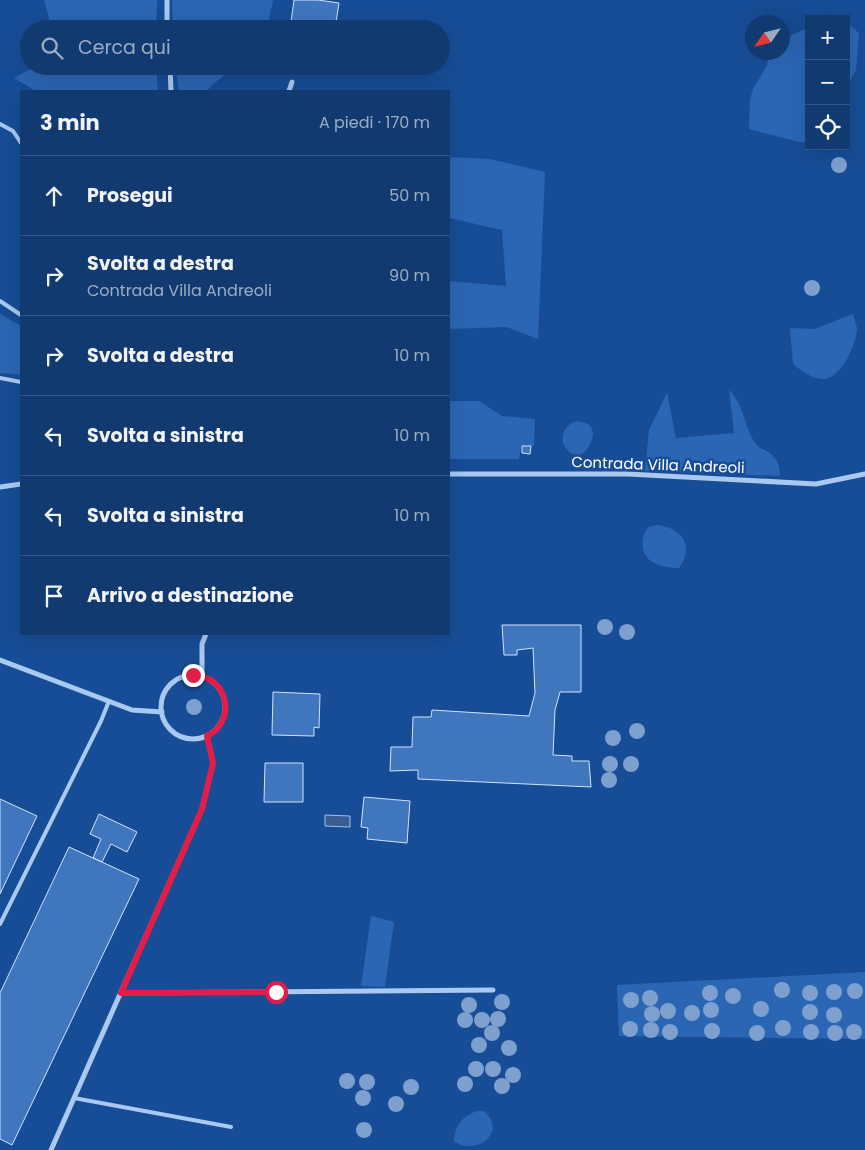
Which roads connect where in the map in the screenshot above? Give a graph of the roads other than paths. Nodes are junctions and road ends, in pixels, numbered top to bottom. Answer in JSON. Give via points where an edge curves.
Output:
{"nodes":[{"id":1,"x":166,"y":0,"type":"edge"},
{"id":2,"x":167,"y":20,"type":"edge"},
{"id":3,"x":170,"y":75,"type":"edge"},
{"id":4,"x":292,"y":82,"type":"dead end"},
{"id":5,"x":171,"y":90,"type":"edge"},
{"id":6,"x":290,"y":90,"type":"edge"},
{"id":7,"x":0,"y":124,"type":"edge"},
{"id":8,"x":20,"y":142,"type":"edge"},
{"id":9,"x":0,"y":301,"type":"edge"},
{"id":10,"x":20,"y":314,"type":"edge"},
{"id":11,"x":0,"y":378,"type":"edge"},
{"id":12,"x":20,"y":382,"type":"edge"},
{"id":13,"x":450,"y":474,"type":"edge"},
{"id":14,"x":865,"y":474,"type":"edge"},
{"id":15,"x":20,"y":484,"type":"edge"},
{"id":16,"x":0,"y":487,"type":"edge"},
{"id":17,"x":206,"y":635,"type":"edge"},
{"id":18,"x":0,"y":660,"type":"edge"},
{"id":19,"x":202,"y":676,"type":"junction"},
{"id":20,"x":109,"y":701,"type":"junction"},
{"id":21,"x":162,"y":712,"type":"junction"},
{"id":22,"x":207,"y":736,"type":"junction"},
{"id":23,"x":0,"y":924,"type":"edge"},
{"id":24,"x":493,"y":990,"type":"dead end"},
{"id":25,"x":121,"y":993,"type":"junction"},
{"id":26,"x":74,"y":1098,"type":"junction"},
{"id":27,"x":231,"y":1127,"type":"dead end"},
{"id":28,"x":51,"y":1150,"type":"edge"}],
"edges":[{"from":1,"to":2,"type":"street"},
{"from":3,"to":5,"type":"street"},
{"from":4,"to":6,"type":"street"},
{"from":7,"to":8,"type":"lane","via":[[13,131]]},
{"from":9,"to":10,"type":"lane"},
{"from":11,"to":12,"type":"lane"},
{"from":13,"to":14,"type":"street","name":"Contrada Villa Andreoli","via":[[628,474],[816,484]]},
{"from":15,"to":16,"type":"street"},
{"from":17,"to":19,"type":"street","via":[[202,644]]},
{"from":18,"to":20,"type":"street"},
{"from":19,"to":21,"type":"street","via":[[183,676],[174,681],[163,697]]},
{"from":19,"to":22,"type":"street","via":[[220,688],[226,707],[220,726]]},
{"from":20,"to":21,"type":"street","via":[[132,710]]},
{"from":20,"to":23,"type":"lane"},
{"from":21,"to":22,"type":"street","via":[[167,726],[174,733],[194,739]]},
{"from":22,"to":25,"type":"street","via":[[213,763],[202,809]]},
{"from":24,"to":25,"type":"street"},
{"from":25,"to":26,"type":"street"},
{"from":26,"to":27,"type":"lane"},
{"from":26,"to":28,"type":"street"}]}
